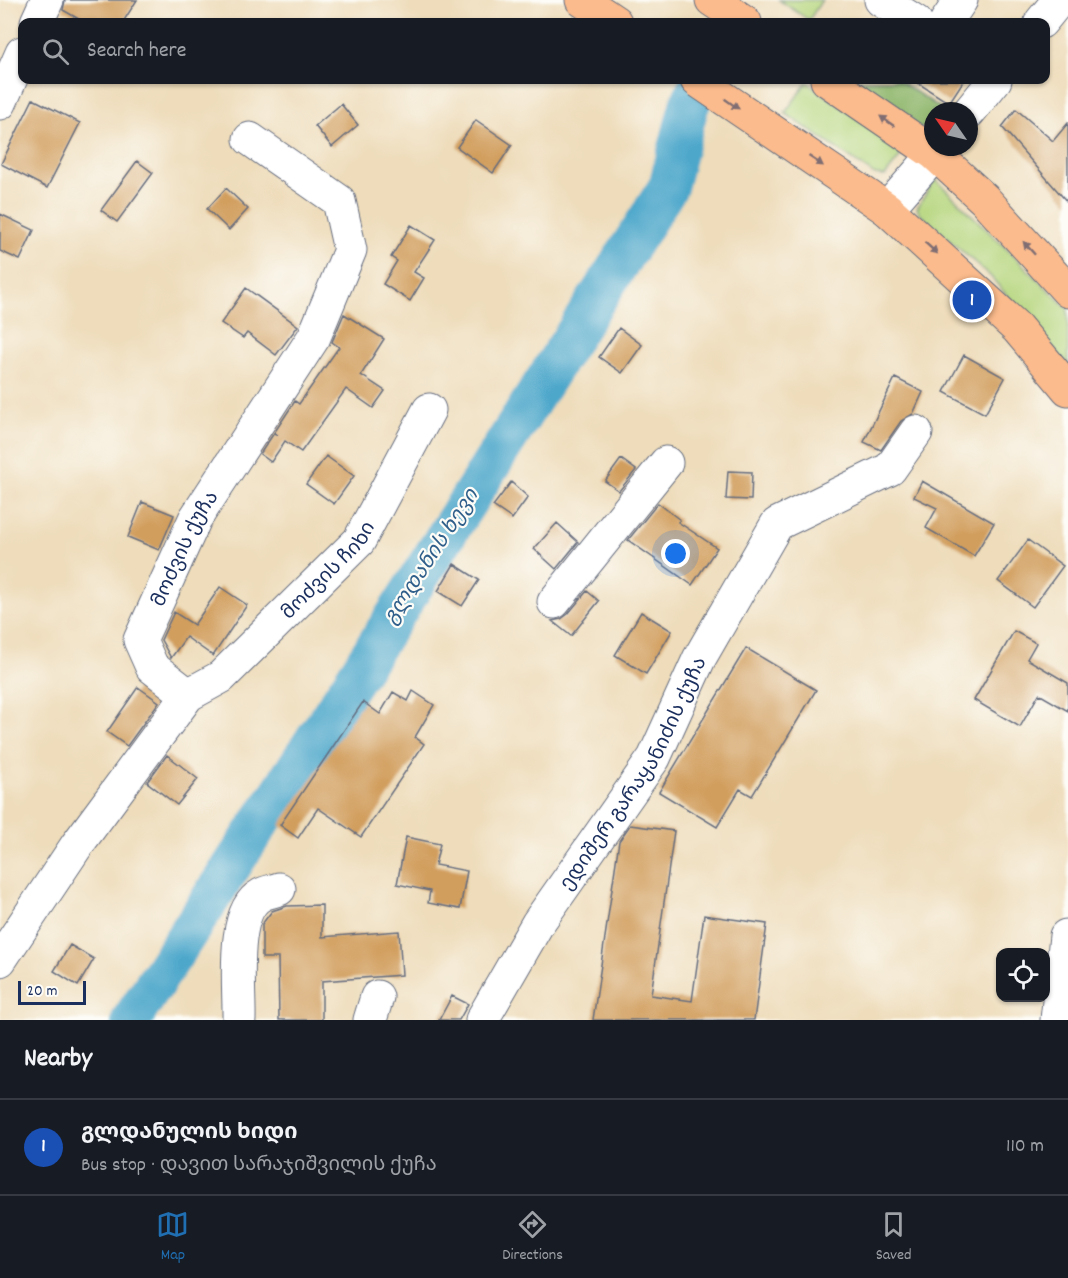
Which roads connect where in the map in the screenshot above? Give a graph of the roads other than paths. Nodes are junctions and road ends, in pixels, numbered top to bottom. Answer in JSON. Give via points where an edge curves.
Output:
{"nodes":[{"id":1,"x":47,"y":0,"type":"edge"},
{"id":2,"x":712,"y":0,"type":"edge"},
{"id":3,"x":881,"y":0,"type":"edge"},
{"id":4,"x":961,"y":0,"type":"edge"},
{"id":5,"x":1059,"y":0,"type":"edge"},
{"id":6,"x":39,"y":18,"type":"edge"},
{"id":7,"x":739,"y":18,"type":"edge"},
{"id":8,"x":910,"y":18,"type":"edge"},
{"id":9,"x":949,"y":18,"type":"edge"},
{"id":10,"x":1044,"y":18,"type":"edge"},
{"id":11,"x":18,"y":62,"type":"edge"},
{"id":12,"x":703,"y":84,"type":"edge"},
{"id":13,"x":832,"y":84,"type":"edge"},
{"id":14,"x":992,"y":84,"type":"edge"},
{"id":15,"x":0,"y":102,"type":"edge"},
{"id":16,"x":977,"y":102,"type":"edge"},
{"id":17,"x":250,"y":139,"type":"dead end"},
{"id":18,"x":924,"y":142,"type":"edge"},
{"id":19,"x":934,"y":156,"type":"edge"},
{"id":20,"x":943,"y":156,"type":"edge"},
{"id":21,"x":887,"y":208,"type":"junction"},
{"id":22,"x":1068,"y":291,"type":"edge"},
{"id":23,"x":1068,"y":389,"type":"edge"},
{"id":24,"x":429,"y":410,"type":"dead end"},
{"id":25,"x":916,"y":432,"type":"dead end"},
{"id":26,"x":666,"y":463,"type":"dead end"},
{"id":27,"x":554,"y":602,"type":"dead end"},
{"id":28,"x":188,"y":694,"type":"junction"},
{"id":29,"x":279,"y":889,"type":"dead end"},
{"id":30,"x":1066,"y":936,"type":"dead end"},
{"id":31,"x":0,"y":960,"type":"edge"},
{"id":32,"x":239,"y":1020,"type":"edge"},
{"id":33,"x":482,"y":1020,"type":"edge"},
{"id":34,"x":1057,"y":1020,"type":"edge"}],
"edges":[{"from":1,"to":6,"type":"street"},
{"from":2,"to":7,"type":"main road"},
{"from":3,"to":8,"type":"street"},
{"from":4,"to":9,"type":"street"},
{"from":5,"to":10,"type":"street"},
{"from":11,"to":15,"type":"street"},
{"from":12,"to":21,"type":"main road","one_way":true},
{"from":18,"to":13,"type":"main road","one_way":true},
{"from":14,"to":16,"type":"street"},
{"from":17,"to":28,"type":"street","name":"მოძვის ქუჩა","via":[[339,201],[350,250],[314,337],[195,519],[140,640],[152,667]]},
{"from":19,"to":21,"type":"street"},
{"from":22,"to":20,"type":"main road","one_way":true},
{"from":21,"to":23,"type":"main road","one_way":true,"via":[[1017,328]]},
{"from":24,"to":28,"type":"street","name":"მოძვის ჩიხი","via":[[359,542],[221,677]]},
{"from":25,"to":33,"type":"street","name":"ედიშერ გარაყანიძის ქუჩა","via":[[890,470],[777,524],[699,659],[654,758],[538,923]]},
{"from":26,"to":27,"type":"street"},
{"from":28,"to":31,"type":"street","via":[[77,845]]},
{"from":29,"to":32,"type":"street","via":[[260,895],[246,911],[240,932]]},
{"from":30,"to":34,"type":"street"}]}
